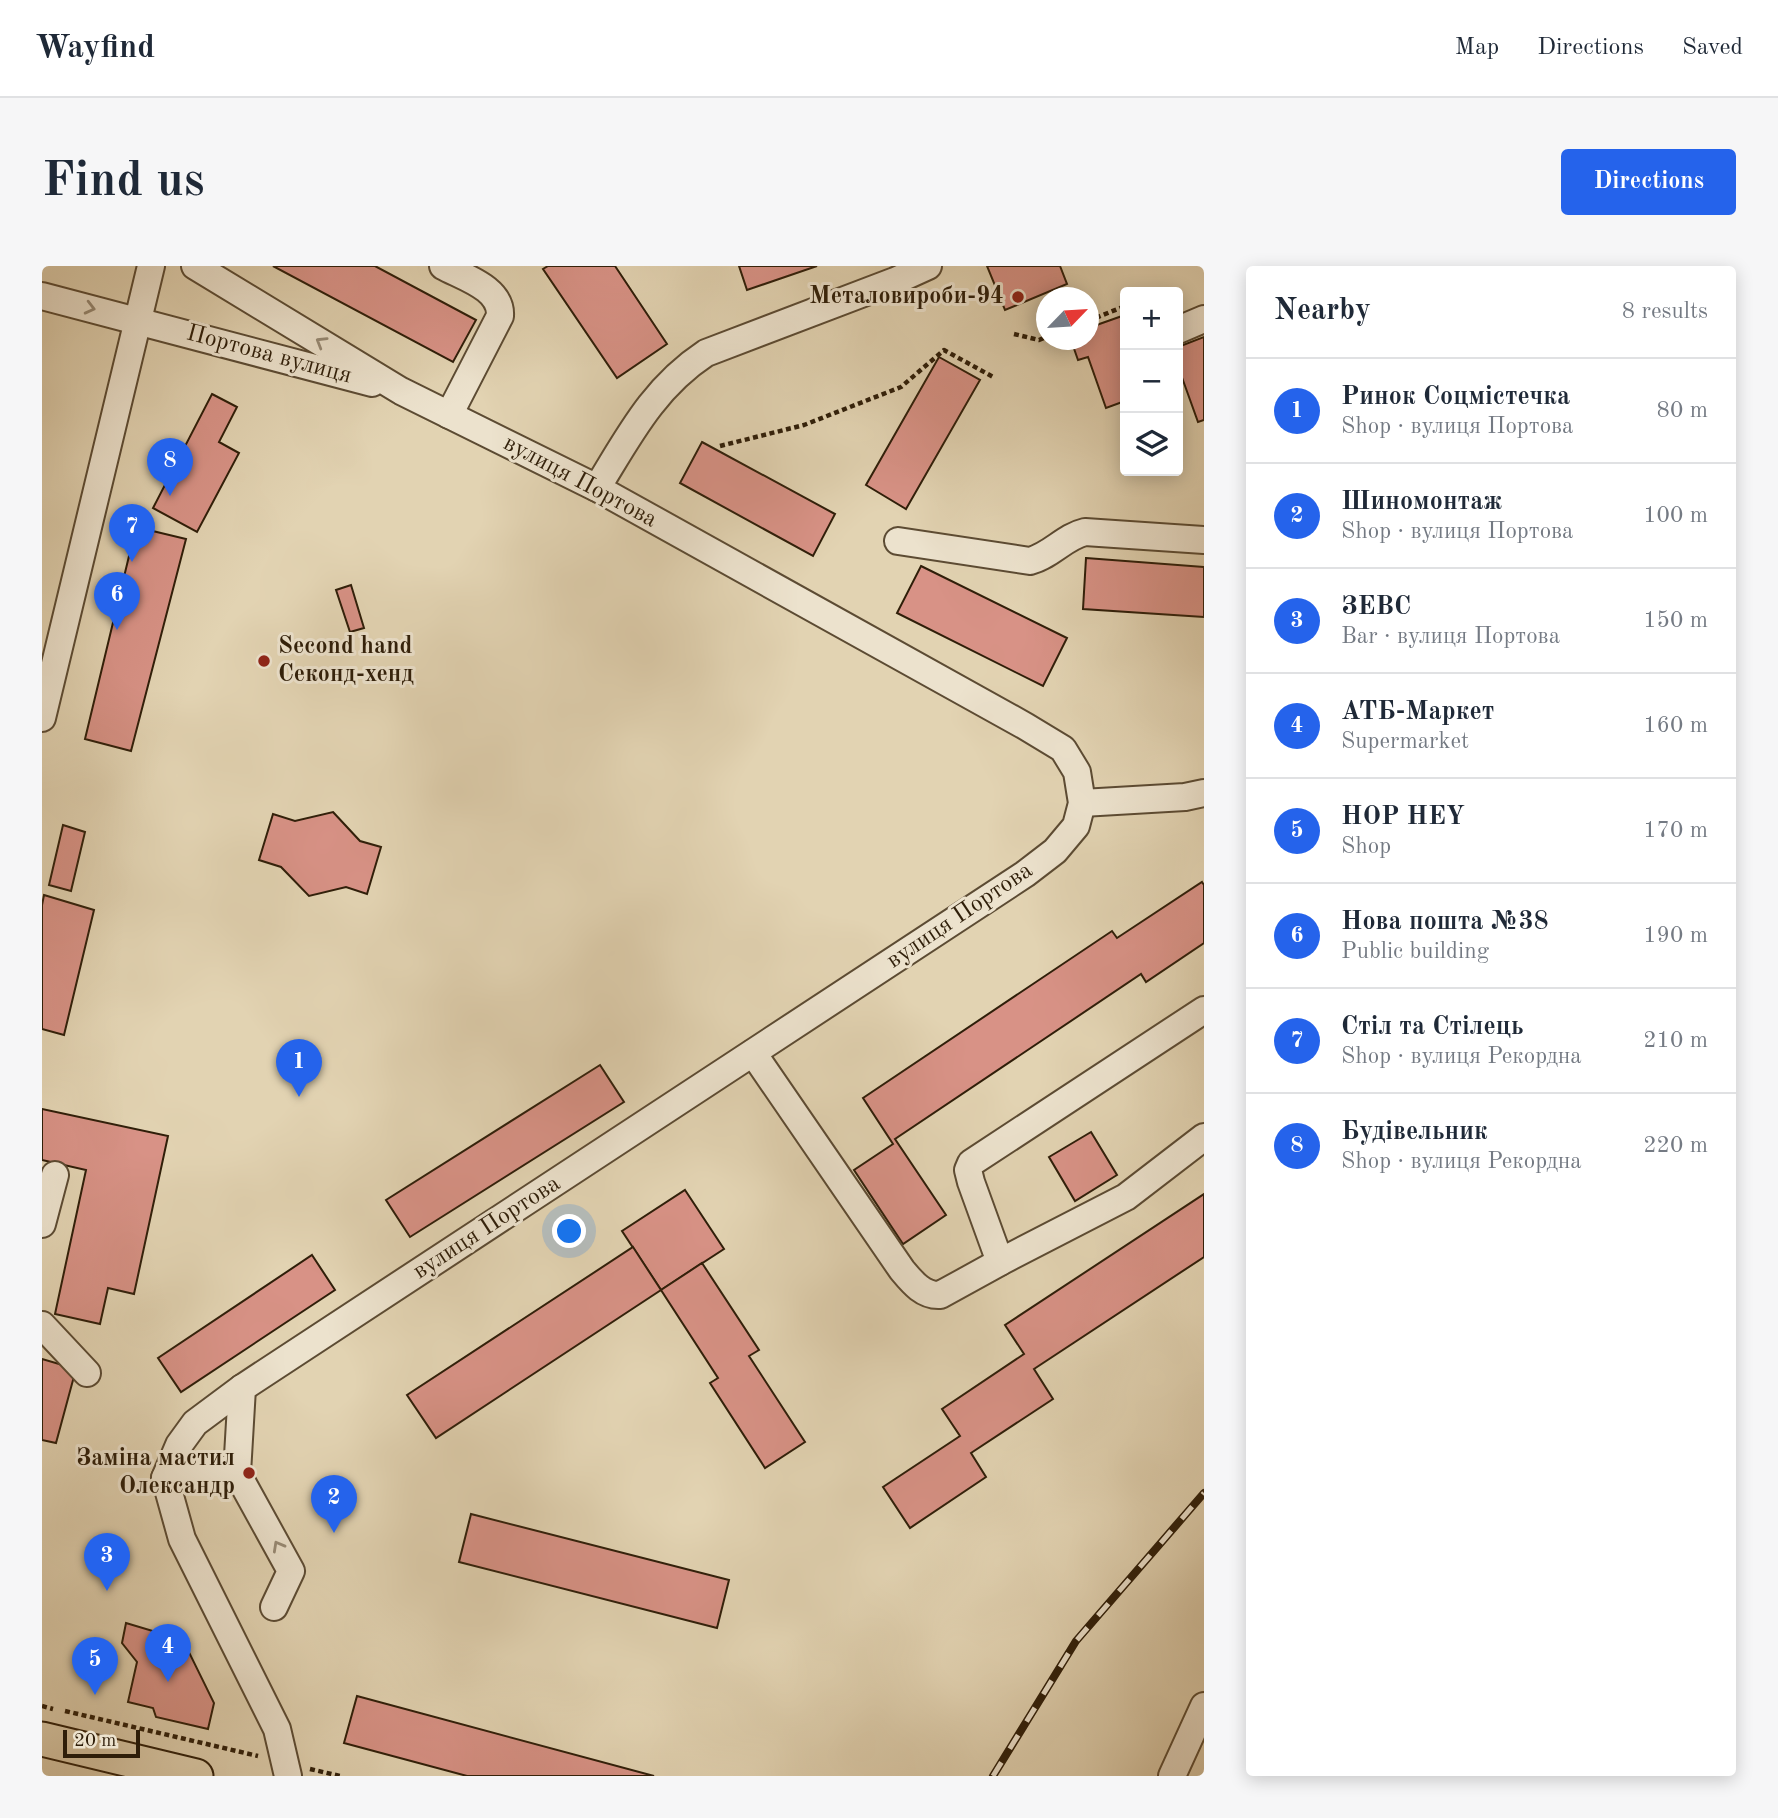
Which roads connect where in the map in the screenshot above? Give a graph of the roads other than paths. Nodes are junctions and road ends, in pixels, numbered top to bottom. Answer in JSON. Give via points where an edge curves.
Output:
{"nodes":[{"id":1,"x":151,"y":266,"type":"edge"},
{"id":2,"x":195,"y":266,"type":"edge"},
{"id":3,"x":443,"y":266,"type":"edge"},
{"id":4,"x":928,"y":266,"type":"edge"},
{"id":5,"x":42,"y":296,"type":"edge"},
{"id":6,"x":1204,"y":319,"type":"edge"},
{"id":7,"x":138,"y":320,"type":"junction"},
{"id":8,"x":1183,"y":328,"type":"edge"},
{"id":9,"x":401,"y":391,"type":"junction"},
{"id":10,"x":449,"y":415,"type":"junction"},
{"id":11,"x":597,"y":488,"type":"junction"},
{"id":12,"x":1204,"y":540,"type":"edge"},
{"id":13,"x":898,"y":541,"type":"dead end"},
{"id":14,"x":42,"y":718,"type":"edge"},
{"id":15,"x":1204,"y":793,"type":"edge"},
{"id":16,"x":1082,"y":803,"type":"junction"},
{"id":17,"x":1204,"y":1010,"type":"edge"},
{"id":18,"x":752,"y":1054,"type":"junction"},
{"id":19,"x":1204,"y":1137,"type":"edge"},
{"id":20,"x":55,"y":1175,"type":"dead end"},
{"id":21,"x":42,"y":1224,"type":"edge"},
{"id":22,"x":1000,"y":1262,"type":"junction"},
{"id":23,"x":42,"y":1325,"type":"edge"},
{"id":24,"x":87,"y":1373,"type":"dead end"},
{"id":25,"x":242,"y":1388,"type":"junction"},
{"id":26,"x":237,"y":1473,"type":"junction"},
{"id":27,"x":166,"y":1478,"type":"junction"},
{"id":28,"x":274,"y":1607,"type":"dead end"},
{"id":29,"x":1204,"y":1706,"type":"edge"},
{"id":30,"x":42,"y":1739,"type":"edge"},
{"id":31,"x":287,"y":1769,"type":"edge"},
{"id":32,"x":196,"y":1776,"type":"edge"},
{"id":33,"x":1172,"y":1776,"type":"edge"}],
"edges":[{"from":1,"to":7,"type":"street"},
{"from":9,"to":2,"type":"street","name":"вулиця Портова","one_way":true},
{"from":3,"to":10,"type":"street","via":[[494,294],[500,308]]},
{"from":4,"to":11,"type":"street","via":[[706,353],[684,368],[646,408]]},
{"from":5,"to":7,"type":"street","name":"Портова вулиця","one_way":true},
{"from":6,"to":8,"type":"street"},
{"from":7,"to":9,"type":"street","name":"Портова вулиця"},
{"from":7,"to":14,"type":"street"},
{"from":9,"to":10,"type":"street","name":"вулиця Портова"},
{"from":10,"to":11,"type":"street","name":"вулиця Портова"},
{"from":11,"to":16,"type":"street","name":"вулиця Портова","via":[[1063,749],[1077,772]]},
{"from":12,"to":13,"type":"street","via":[[1085,532],[1030,561]]},
{"from":15,"to":16,"type":"street"},
{"from":16,"to":18,"type":"street","name":"вулиця Портова","via":[[1076,826],[1055,851],[1025,874]]},
{"from":17,"to":22,"type":"street","via":[[971,1163],[968,1170]]},
{"from":18,"to":22,"type":"street","via":[[915,1285],[932,1295],[940,1294]]},
{"from":18,"to":25,"type":"street","name":"вулиця Портова"},
{"from":19,"to":22,"type":"street","via":[[1126,1197]]},
{"from":20,"to":21,"type":"street"},
{"from":23,"to":24,"type":"street"},
{"from":25,"to":26,"type":"street"},
{"from":25,"to":27,"type":"street","name":"вулиця Портова","via":[[195,1423],[179,1445]]},
{"from":26,"to":27,"type":"street","via":[[205,1466]]},
{"from":28,"to":26,"type":"street","one_way":true,"via":[[291,1570]]},
{"from":27,"to":31,"type":"street","via":[[182,1539],[277,1730]]},
{"from":29,"to":33,"type":"street"},
{"from":30,"to":32,"type":"main road"}]}
